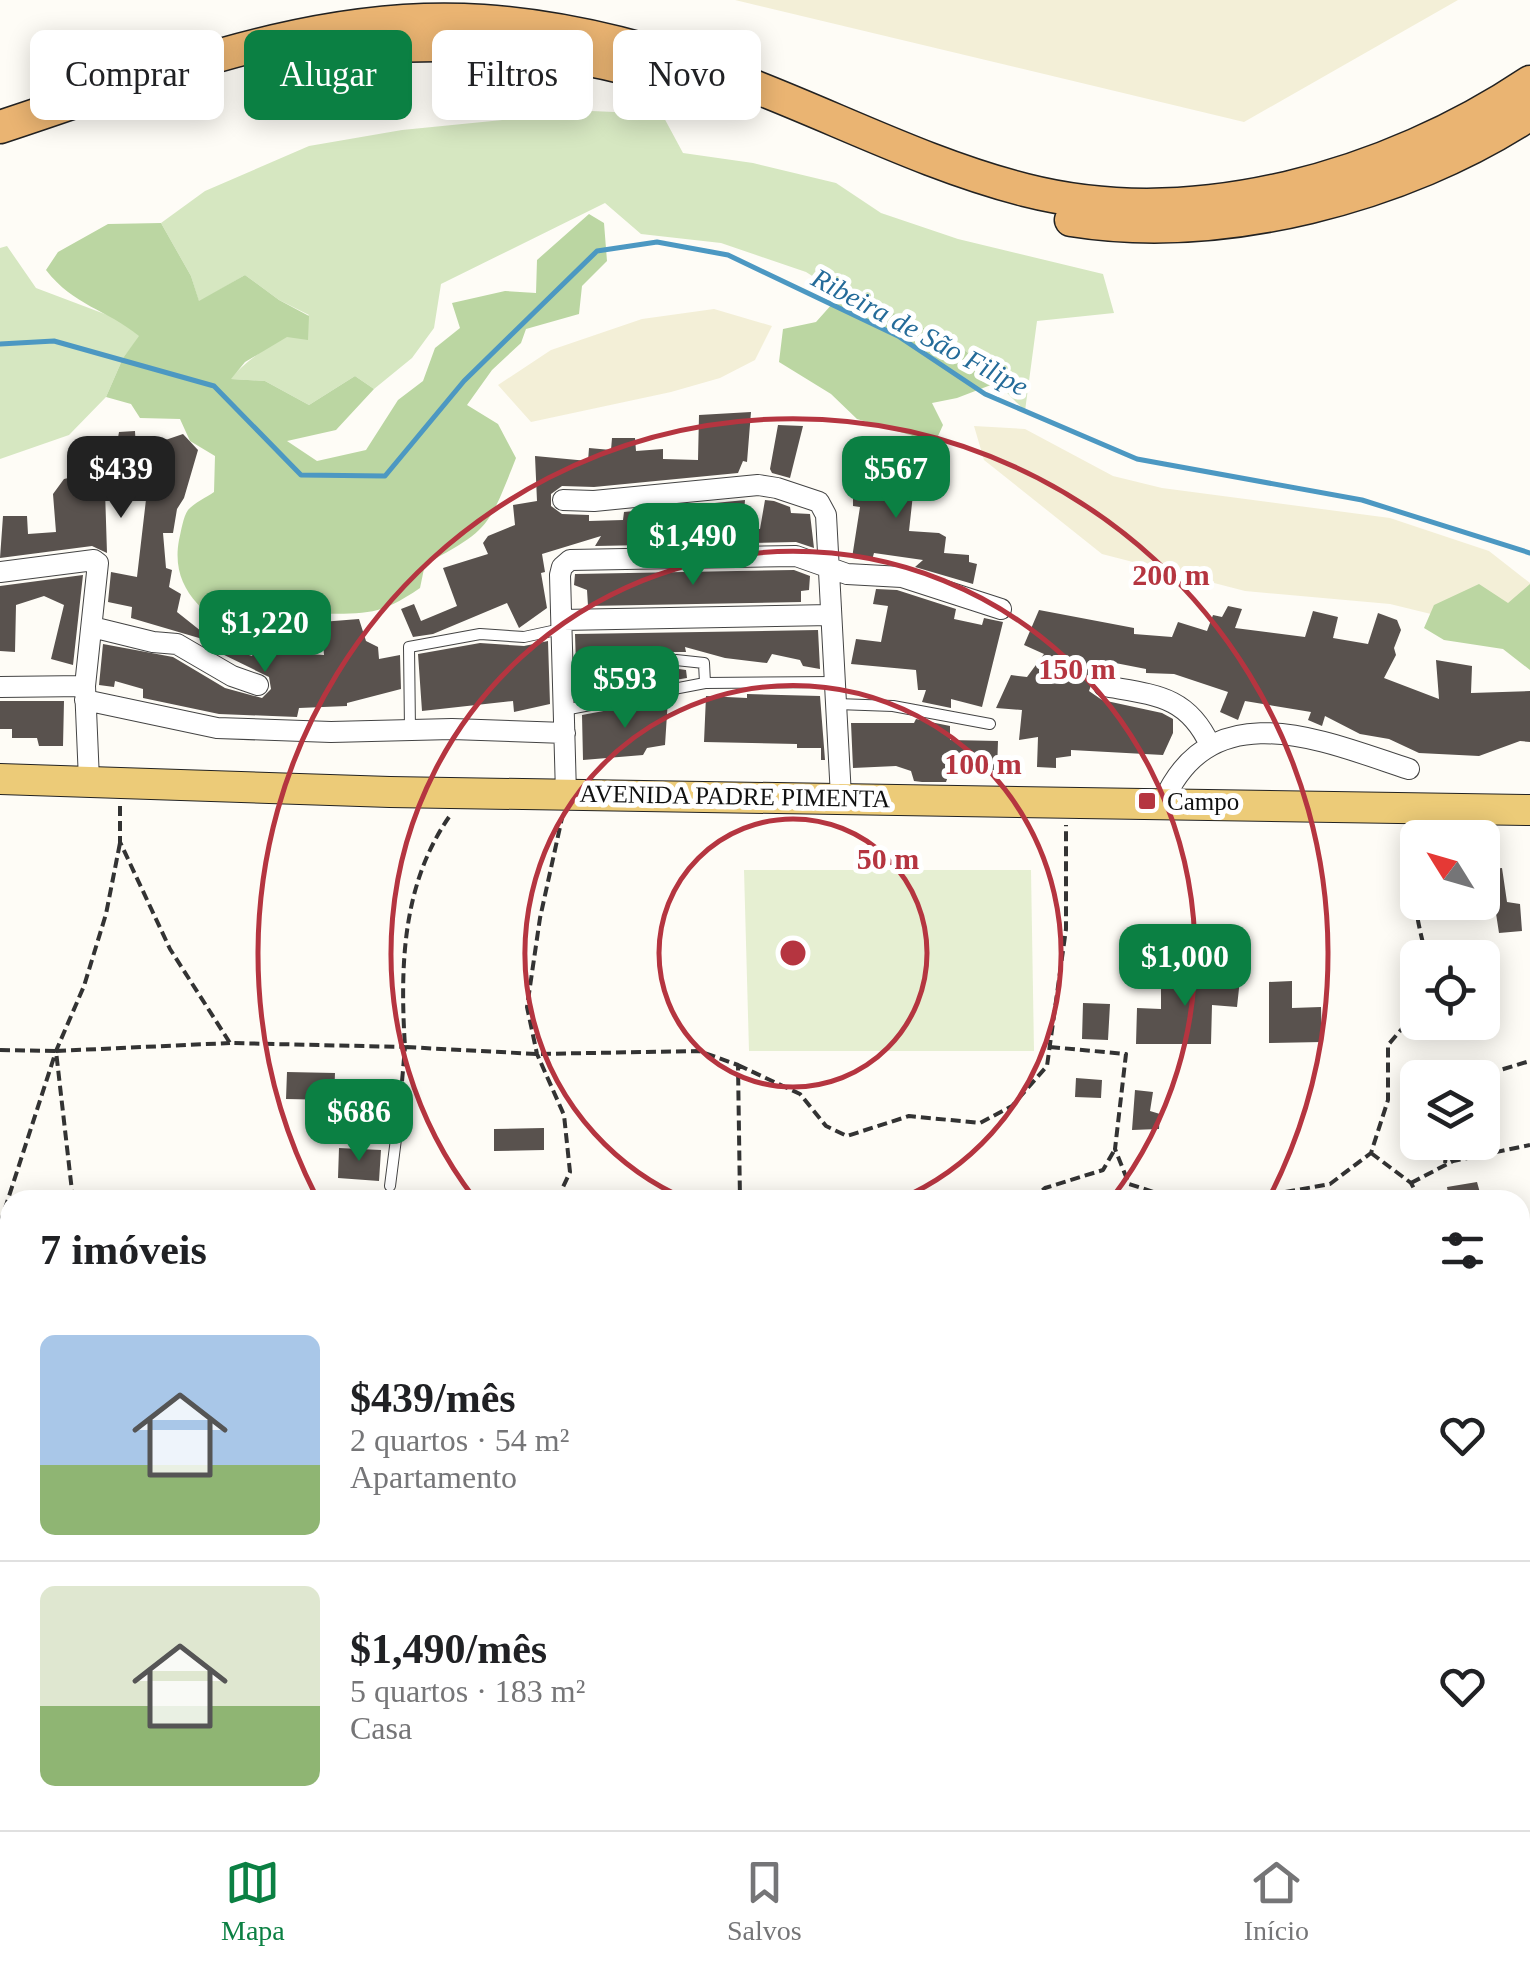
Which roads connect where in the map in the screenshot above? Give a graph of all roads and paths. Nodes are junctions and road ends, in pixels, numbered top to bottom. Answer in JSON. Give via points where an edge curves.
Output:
{"nodes":[{"id":1,"x":1530,"y":82,"type":"edge"},
{"id":2,"x":1530,"y":114,"type":"edge"},
{"id":3,"x":0,"y":127,"type":"edge"},
{"id":4,"x":0,"y":150,"type":"edge"},
{"id":5,"x":563,"y":500,"type":"dead end"},
{"id":6,"x":828,"y":567,"type":"junction"},
{"id":7,"x":0,"y":572,"type":"edge"},
{"id":8,"x":1001,"y":609,"type":"dead end"},
{"id":9,"x":831,"y":615,"type":"junction"},
{"id":10,"x":562,"y":624,"type":"junction"},
{"id":11,"x":92,"y":628,"type":"junction"},
{"id":12,"x":676,"y":660,"type":"dead end"},
{"id":13,"x":705,"y":683,"type":"junction"},
{"id":14,"x":258,"y":685,"type":"dead end"},
{"id":15,"x":1104,"y":686,"type":"dead end"},
{"id":16,"x":0,"y":687,"type":"edge"},
{"id":17,"x":85,"y":693,"type":"junction"},
{"id":18,"x":835,"y":693,"type":"junction"},
{"id":19,"x":564,"y":710,"type":"junction"},
{"id":20,"x":990,"y":724,"type":"dead end"},
{"id":21,"x":410,"y":730,"type":"junction"},
{"id":22,"x":564,"y":733,"type":"junction"},
{"id":23,"x":1210,"y":745,"type":"junction"},
{"id":24,"x":1409,"y":769,"type":"dead end"},
{"id":25,"x":0,"y":778,"type":"edge"},
{"id":26,"x":89,"y":780,"type":"junction"},
{"id":27,"x":120,"y":781,"type":"junction"},
{"id":28,"x":466,"y":792,"type":"junction"},
{"id":29,"x":566,"y":794,"type":"junction"},
{"id":30,"x":841,"y":797,"type":"junction"},
{"id":31,"x":1066,"y":800,"type":"junction"},
{"id":32,"x":1163,"y":802,"type":"junction"},
{"id":33,"x":1417,"y":807,"type":"junction"},
{"id":34,"x":1530,"y":810,"type":"edge"},
{"id":35,"x":120,"y":842,"type":"junction"},
{"id":36,"x":1422,"y":940,"type":"edge"},
{"id":37,"x":1400,"y":1031,"type":"edge"},
{"id":38,"x":230,"y":1043,"type":"junction"},
{"id":39,"x":405,"y":1047,"type":"junction"},
{"id":40,"x":1050,"y":1047,"type":"junction"},
{"id":41,"x":0,"y":1050,"type":"edge"},
{"id":42,"x":56,"y":1050,"type":"junction"},
{"id":43,"x":536,"y":1054,"type":"junction"},
{"id":44,"x":1530,"y":1061,"type":"edge"},
{"id":45,"x":738,"y":1064,"type":"junction"},
{"id":46,"x":1500,"y":1070,"type":"edge"},
{"id":47,"x":397,"y":1131,"type":"joint"},
{"id":48,"x":1530,"y":1146,"type":"edge"},
{"id":49,"x":1115,"y":1149,"type":"junction"},
{"id":50,"x":1371,"y":1153,"type":"junction"},
{"id":51,"x":1446,"y":1160,"type":"edge"},
{"id":52,"x":1445,"y":1166,"type":"junction"},
{"id":53,"x":1411,"y":1184,"type":"junction"},
{"id":54,"x":390,"y":1186,"type":"dead end"},
{"id":55,"x":11,"y":1190,"type":"edge"},
{"id":56,"x":72,"y":1190,"type":"edge"},
{"id":57,"x":562,"y":1190,"type":"edge"},
{"id":58,"x":740,"y":1190,"type":"edge"},
{"id":59,"x":1043,"y":1190,"type":"edge"},
{"id":60,"x":1147,"y":1190,"type":"edge"},
{"id":61,"x":1298,"y":1190,"type":"edge"},
{"id":62,"x":1414,"y":1190,"type":"edge"}],
"edges":[{"from":1,"to":3,"type":"highway","via":[[1363,164],[1255,194],[1178,205],[1103,203],[1026,190],[670,56],[576,33],[481,21],[365,25],[250,47]]},
{"from":2,"to":4,"type":"highway","via":[[1458,154],[1348,196],[1233,222],[1154,228],[1004,206],[678,82],[570,54],[495,44],[379,46],[305,57],[211,80]]},
{"from":5,"to":6,"type":"street","via":[[777,488],[824,508]]},
{"from":6,"to":8,"type":"street","via":[[902,576]]},
{"from":6,"to":9,"type":"street"},
{"from":6,"to":10,"type":"street","via":[[796,556],[576,558],[562,567]]},
{"from":7,"to":11,"type":"street","via":[[94,560],[100,567]]},
{"from":9,"to":10,"type":"street"},
{"from":9,"to":18,"type":"street"},
{"from":10,"to":19,"type":"street"},
{"from":10,"to":21,"type":"lane","via":[[524,637],[480,634],[409,647]]},
{"from":11,"to":14,"type":"street","via":[[177,644]]},
{"from":11,"to":17,"type":"street"},
{"from":12,"to":13,"type":"lane","via":[[704,663]]},
{"from":13,"to":18,"type":"lane"},
{"from":13,"to":19,"type":"lane"},
{"from":15,"to":23,"type":"street","via":[[1181,706],[1200,722]]},
{"from":16,"to":17,"type":"street"},
{"from":17,"to":21,"type":"street","via":[[217,728]]},
{"from":17,"to":26,"type":"street"},
{"from":18,"to":20,"type":"lane"},
{"from":18,"to":30,"type":"street"},
{"from":19,"to":22,"type":"street"},
{"from":21,"to":22,"type":"street"},
{"from":22,"to":29,"type":"street"},
{"from":23,"to":24,"type":"street","via":[[1277,731]]},
{"from":23,"to":32,"type":"street","via":[[1173,778]]},
{"from":25,"to":26,"type":"main road","name":"AVENIDA PADRE PIMENTA"},
{"from":26,"to":27,"type":"main road","name":"AVENIDA PADRE PIMENTA"},
{"from":27,"to":28,"type":"main road","name":"AVENIDA PADRE PIMENTA"},
{"from":27,"to":35,"type":"path"},
{"from":28,"to":29,"type":"main road","name":"AVENIDA PADRE PIMENTA"},
{"from":28,"to":39,"type":"path","via":[[433,841],[414,894],[402,956]]},
{"from":29,"to":30,"type":"main road","name":"AVENIDA PADRE PIMENTA"},
{"from":29,"to":43,"type":"path","via":[[526,1007]]},
{"from":30,"to":31,"type":"main road","name":"AVENIDA PADRE PIMENTA"},
{"from":31,"to":32,"type":"main road","name":"AVENIDA PADRE PIMENTA"},
{"from":31,"to":40,"type":"path","via":[[1066,929]]},
{"from":32,"to":33,"type":"main road","name":"AVENIDA PADRE PIMENTA"},
{"from":33,"to":34,"type":"main road","name":"AVENIDA PADRE PIMENTA"},
{"from":33,"to":36,"type":"path","via":[[1411,883]]},
{"from":35,"to":38,"type":"path","via":[[170,949]]},
{"from":35,"to":42,"type":"path","via":[[84,986]]},
{"from":37,"to":50,"type":"path","via":[[1388,1045],[1388,1100]]},
{"from":38,"to":39,"type":"path"},
{"from":38,"to":42,"type":"path"},
{"from":39,"to":43,"type":"path"},
{"from":39,"to":47,"type":"path"},
{"from":40,"to":45,"type":"path","via":[[1047,1066],[1012,1106],[980,1122],[909,1116],[848,1136],[826,1126],[800,1094]]},
{"from":40,"to":49,"type":"path","via":[[1126,1054]]},
{"from":41,"to":42,"type":"path"},
{"from":42,"to":55,"type":"path"},
{"from":42,"to":56,"type":"path"},
{"from":43,"to":45,"type":"path","via":[[699,1050]]},
{"from":43,"to":57,"type":"path","via":[[564,1115],[570,1172]]},
{"from":44,"to":46,"type":"path"},
{"from":45,"to":58,"type":"path"},
{"from":47,"to":54,"type":"lane"},
{"from":48,"to":52,"type":"path"},
{"from":49,"to":59,"type":"path","via":[[1103,1170]]},
{"from":49,"to":60,"type":"path","via":[[1129,1184]]},
{"from":50,"to":53,"type":"path"},
{"from":50,"to":61,"type":"path","via":[[1330,1184]]},
{"from":51,"to":52,"type":"path"},
{"from":52,"to":53,"type":"path"},
{"from":53,"to":62,"type":"path"}]}
